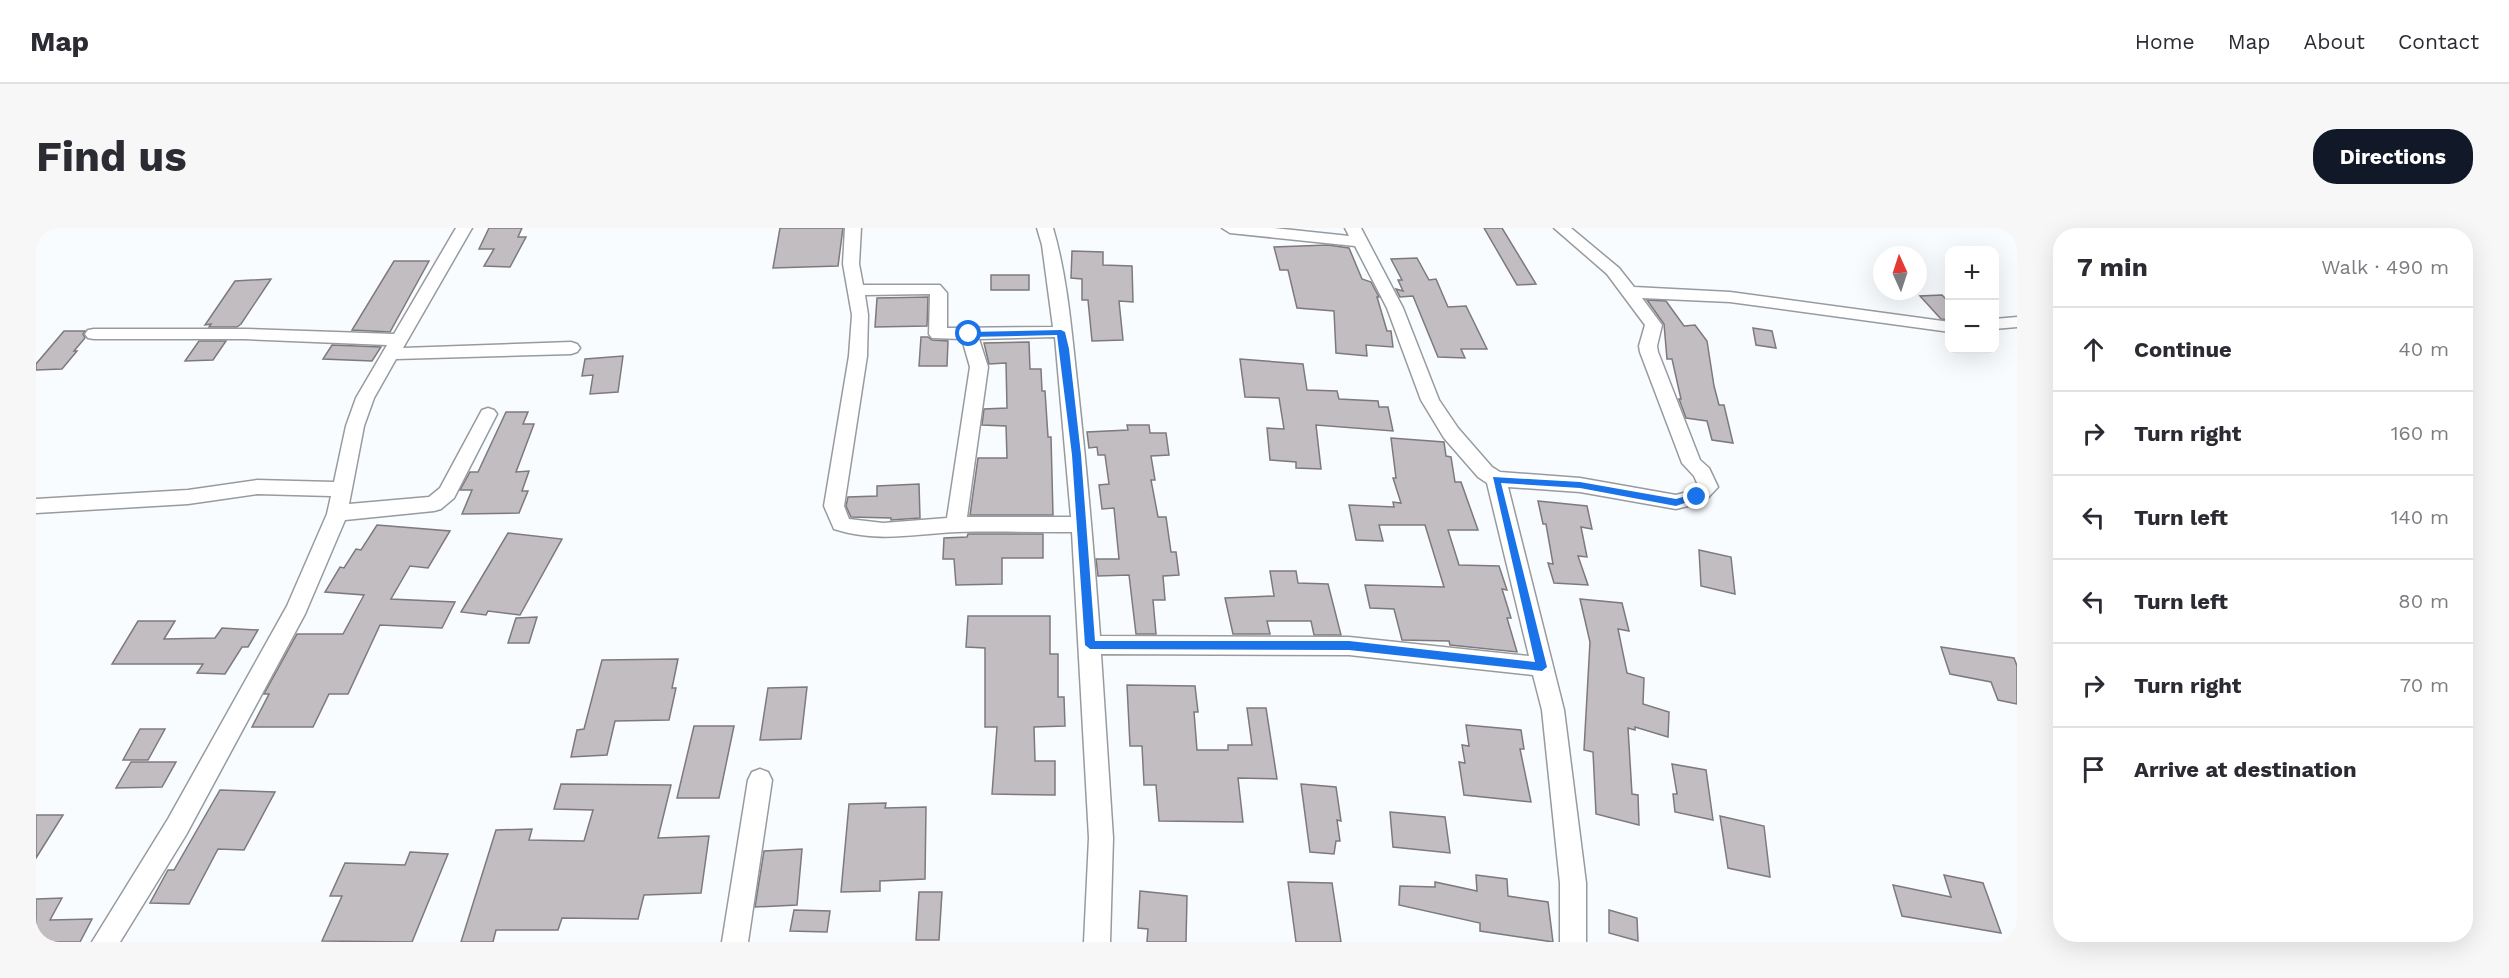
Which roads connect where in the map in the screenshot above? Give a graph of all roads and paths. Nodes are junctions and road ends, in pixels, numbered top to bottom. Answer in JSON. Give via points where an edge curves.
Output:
{"nodes":[{"id":1,"x":464,"y":228,"type":"edge"},
{"id":2,"x":853,"y":228,"type":"edge"},
{"id":3,"x":1044,"y":228,"type":"edge"},
{"id":4,"x":1230,"y":228,"type":"edge"},
{"id":5,"x":1562,"y":228,"type":"edge"},
{"id":6,"x":1357,"y":235,"type":"edge"},
{"id":7,"x":856,"y":290,"type":"junction"},
{"id":8,"x":1630,"y":292,"type":"junction"},
{"id":9,"x":2017,"y":322,"type":"edge"},
{"id":10,"x":1999,"y":324,"type":"edge"},
{"id":11,"x":1945,"y":326,"type":"edge"},
{"id":12,"x":1061,"y":332,"type":"junction"},
{"id":13,"x":94,"y":334,"type":"dead end"},
{"id":14,"x":969,"y":334,"type":"junction"},
{"id":15,"x":393,"y":347,"type":"junction"},
{"id":16,"x":571,"y":348,"type":"dead end"},
{"id":17,"x":488,"y":414,"type":"dead end"},
{"id":18,"x":1496,"y":479,"type":"junction"},
{"id":19,"x":341,"y":489,"type":"junction"},
{"id":20,"x":36,"y":506,"type":"edge"},
{"id":21,"x":337,"y":514,"type":"junction"},
{"id":22,"x":956,"y":525,"type":"junction"},
{"id":23,"x":1082,"y":525,"type":"junction"},
{"id":24,"x":1090,"y":645,"type":"junction"},
{"id":25,"x":1542,"y":667,"type":"junction"},
{"id":26,"x":760,"y":780,"type":"dead end"},
{"id":27,"x":105,"y":942,"type":"edge"},
{"id":28,"x":735,"y":942,"type":"edge"},
{"id":29,"x":1097,"y":942,"type":"edge"},
{"id":30,"x":1573,"y":942,"type":"edge"}],
"edges":[{"from":1,"to":15,"type":"street"},
{"from":2,"to":7,"type":"street","via":[[851,264]]},
{"from":3,"to":12,"type":"street"},
{"from":4,"to":6,"type":"street"},
{"from":5,"to":8,"type":"street","via":[[1613,271]]},
{"from":6,"to":18,"type":"street","via":[[1395,308],[1430,400],[1451,434]]},
{"from":7,"to":14,"type":"street","via":[[934,289],[939,293],[938,334]]},
{"from":7,"to":22,"type":"street","via":[[860,315],[858,356],[834,506],[836,514],[841,524],[854,529]]},
{"from":8,"to":11,"type":"street","via":[[1730,297]]},
{"from":8,"to":18,"type":"street","via":[[1654,325],[1649,352],[1692,463],[1708,487],[1697,497],[1676,502],[1580,485]]},
{"from":9,"to":10,"type":"street"},
{"from":12,"to":14,"type":"street"},
{"from":12,"to":23,"type":"street"},
{"from":13,"to":15,"type":"street","via":[[245,334]]},
{"from":14,"to":22,"type":"street","via":[[979,367]]},
{"from":15,"to":16,"type":"street"},
{"from":15,"to":19,"type":"street","via":[[364,398]]},
{"from":17,"to":21,"type":"street","via":[[441,500],[423,506]]},
{"from":18,"to":25,"type":"street"},
{"from":19,"to":20,"type":"street","via":[[257,487],[188,497]]},
{"from":19,"to":21,"type":"street"},
{"from":21,"to":27,"type":"street","via":[[297,608],[177,827]]},
{"from":22,"to":23,"type":"street"},
{"from":23,"to":24,"type":"street"},
{"from":24,"to":25,"type":"street","via":[[1349,646]]},
{"from":24,"to":29,"type":"street","via":[[1101,838]]},
{"from":25,"to":30,"type":"street","via":[[1553,710],[1564,797],[1573,883]]},
{"from":26,"to":28,"type":"street"}]}
